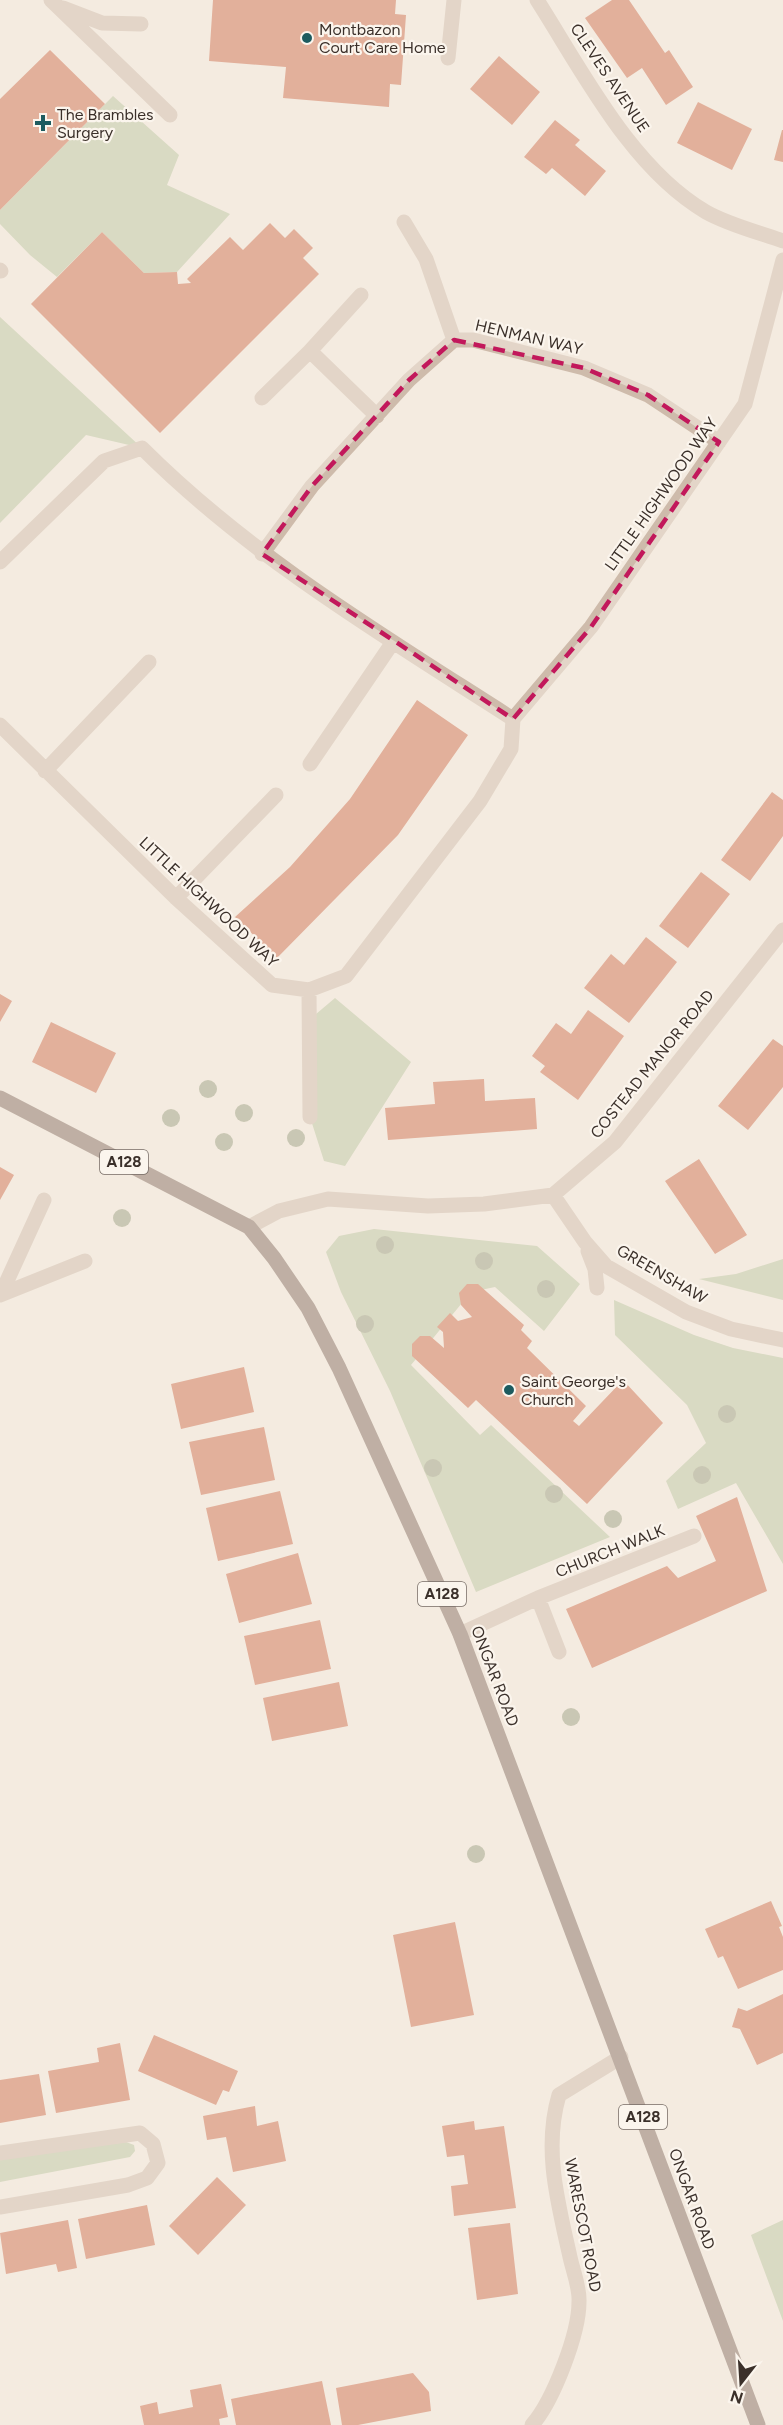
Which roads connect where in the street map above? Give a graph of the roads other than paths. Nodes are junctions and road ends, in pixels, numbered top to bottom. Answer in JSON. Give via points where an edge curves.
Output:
{"nodes":[{"id":1,"x":454,"y":0,"type":"edge"},
{"id":2,"x":537,"y":0,"type":"edge"},
{"id":3,"x":54,"y":3,"type":"edge"},
{"id":4,"x":141,"y":24,"type":"dead end"},
{"id":5,"x":448,"y":58,"type":"dead end"},
{"id":6,"x":170,"y":115,"type":"dead end"},
{"id":7,"x":404,"y":222,"type":"dead end"},
{"id":8,"x":783,"y":242,"type":"edge"},
{"id":9,"x":783,"y":260,"type":"edge"},
{"id":10,"x":361,"y":295,"type":"dead end"},
{"id":11,"x":454,"y":340,"type":"junction"},
{"id":12,"x":310,"y":351,"type":"junction"},
{"id":13,"x":262,"y":398,"type":"dead end"},
{"id":14,"x":377,"y":416,"type":"junction"},
{"id":15,"x":719,"y":442,"type":"junction"},
{"id":16,"x":262,"y":554,"type":"junction"},
{"id":17,"x":0,"y":562,"type":"edge"},
{"id":18,"x":393,"y":642,"type":"junction"},
{"id":19,"x":149,"y":662,"type":"dead end"},
{"id":20,"x":513,"y":719,"type":"junction"},
{"id":21,"x":0,"y":725,"type":"edge"},
{"id":22,"x":310,"y":764,"type":"dead end"},
{"id":23,"x":45,"y":771,"type":"junction"},
{"id":24,"x":276,"y":795,"type":"dead end"},
{"id":25,"x":176,"y":898,"type":"junction"},
{"id":26,"x":783,"y":930,"type":"edge"},
{"id":27,"x":309,"y":990,"type":"junction"},
{"id":28,"x":0,"y":1098,"type":"edge"},
{"id":29,"x":310,"y":1118,"type":"dead end"},
{"id":30,"x":553,"y":1195,"type":"junction"},
{"id":31,"x":44,"y":1200,"type":"dead end"},
{"id":32,"x":249,"y":1227,"type":"junction"},
{"id":33,"x":585,"y":1242,"type":"junction"},
{"id":34,"x":85,"y":1262,"type":"dead end"},
{"id":35,"x":628,"y":1277,"type":"junction"},
{"id":36,"x":0,"y":1294,"type":"edge"},
{"id":37,"x":783,"y":1340,"type":"edge"},
{"id":38,"x":694,"y":1536,"type":"dead end"},
{"id":39,"x":538,"y":1598,"type":"junction"},
{"id":40,"x":460,"y":1634,"type":"junction"},
{"id":41,"x":559,"y":1652,"type":"dead end"},
{"id":42,"x":621,"y":2057,"type":"junction"},
{"id":43,"x":0,"y":2153,"type":"edge"},
{"id":44,"x":0,"y":2206,"type":"edge"},
{"id":45,"x":532,"y":2425,"type":"edge"},
{"id":46,"x":758,"y":2425,"type":"edge"}],
"edges":[{"from":1,"to":5,"type":"street"},
{"from":2,"to":8,"type":"street","name":"CLEVES AVENUE","via":[[614,121],[661,178],[707,212]]},
{"from":3,"to":4,"type":"street","via":[[102,23]]},
{"from":3,"to":6,"type":"street"},
{"from":7,"to":11,"type":"street","via":[[426,259]]},
{"from":9,"to":15,"type":"street","name":"LITTLE HIGHWOOD WAY","via":[[745,404]]},
{"from":10,"to":12,"type":"street"},
{"from":11,"to":14,"type":"street","name":"HENMAN WAY","via":[[409,380]]},
{"from":11,"to":15,"type":"street","name":"HENMAN WAY","via":[[473,340],[584,368],[648,395]]},
{"from":12,"to":13,"type":"street"},
{"from":12,"to":14,"type":"street"},
{"from":14,"to":16,"type":"street","name":"HENMAN WAY","via":[[312,486]]},
{"from":15,"to":20,"type":"street","name":"LITTLE HIGHWOOD WAY","via":[[591,627]]},
{"from":16,"to":17,"type":"street","via":[[142,448],[104,461]]},
{"from":16,"to":18,"type":"street"},
{"from":18,"to":20,"type":"street"},
{"from":18,"to":22,"type":"street"},
{"from":19,"to":23,"type":"street"},
{"from":20,"to":27,"type":"street","name":"LITTLE HIGHWOOD WAY","via":[[512,749],[460,828],[346,976]]},
{"from":21,"to":23,"type":"street","name":"LITTLE HIGHWOOD WAY"},
{"from":23,"to":25,"type":"street","name":"LITTLE HIGHWOOD WAY"},
{"from":24,"to":25,"type":"street"},
{"from":25,"to":27,"type":"street","name":"LITTLE HIGHWOOD WAY","via":[[272,985]]},
{"from":26,"to":30,"type":"street","name":"COSTEAD MANOR ROAD","via":[[615,1142]]},
{"from":27,"to":29,"type":"street"},
{"from":28,"to":32,"type":"main road","name":"ONGAR ROAD","number":"A128"},
{"from":30,"to":32,"type":"street","via":[[428,1206],[328,1199],[296,1205]]},
{"from":30,"to":33,"type":"street","name":"GREENSHAW"},
{"from":31,"to":36,"type":"street"},
{"from":32,"to":40,"type":"main road","name":"ONGAR ROAD","number":"A128","via":[[308,1308],[334,1358]]},
{"from":33,"to":35,"type":"street","name":"GREENSHAW","via":[[606,1266]]},
{"from":33,"to":35,"type":"street","via":[[597,1288],[601,1281]]},
{"from":34,"to":36,"type":"street"},
{"from":35,"to":37,"type":"street","name":"GREENSHAW","via":[[686,1312],[731,1329]]},
{"from":38,"to":39,"type":"street","name":"CHURCH WALK"},
{"from":39,"to":40,"type":"street","name":"CHURCH WALK"},
{"from":39,"to":41,"type":"street"},
{"from":40,"to":42,"type":"main road","name":"ONGAR ROAD","number":"A128"},
{"from":42,"to":45,"type":"street","name":"WARESCOT ROAD","via":[[559,2095],[552,2120],[550,2155],[579,2302],[568,2355]]},
{"from":42,"to":46,"type":"main road","name":"ONGAR ROAD","number":"A128"},
{"from":43,"to":44,"type":"street","via":[[140,2133],[153,2144],[158,2163],[147,2178],[128,2186]]}]}
